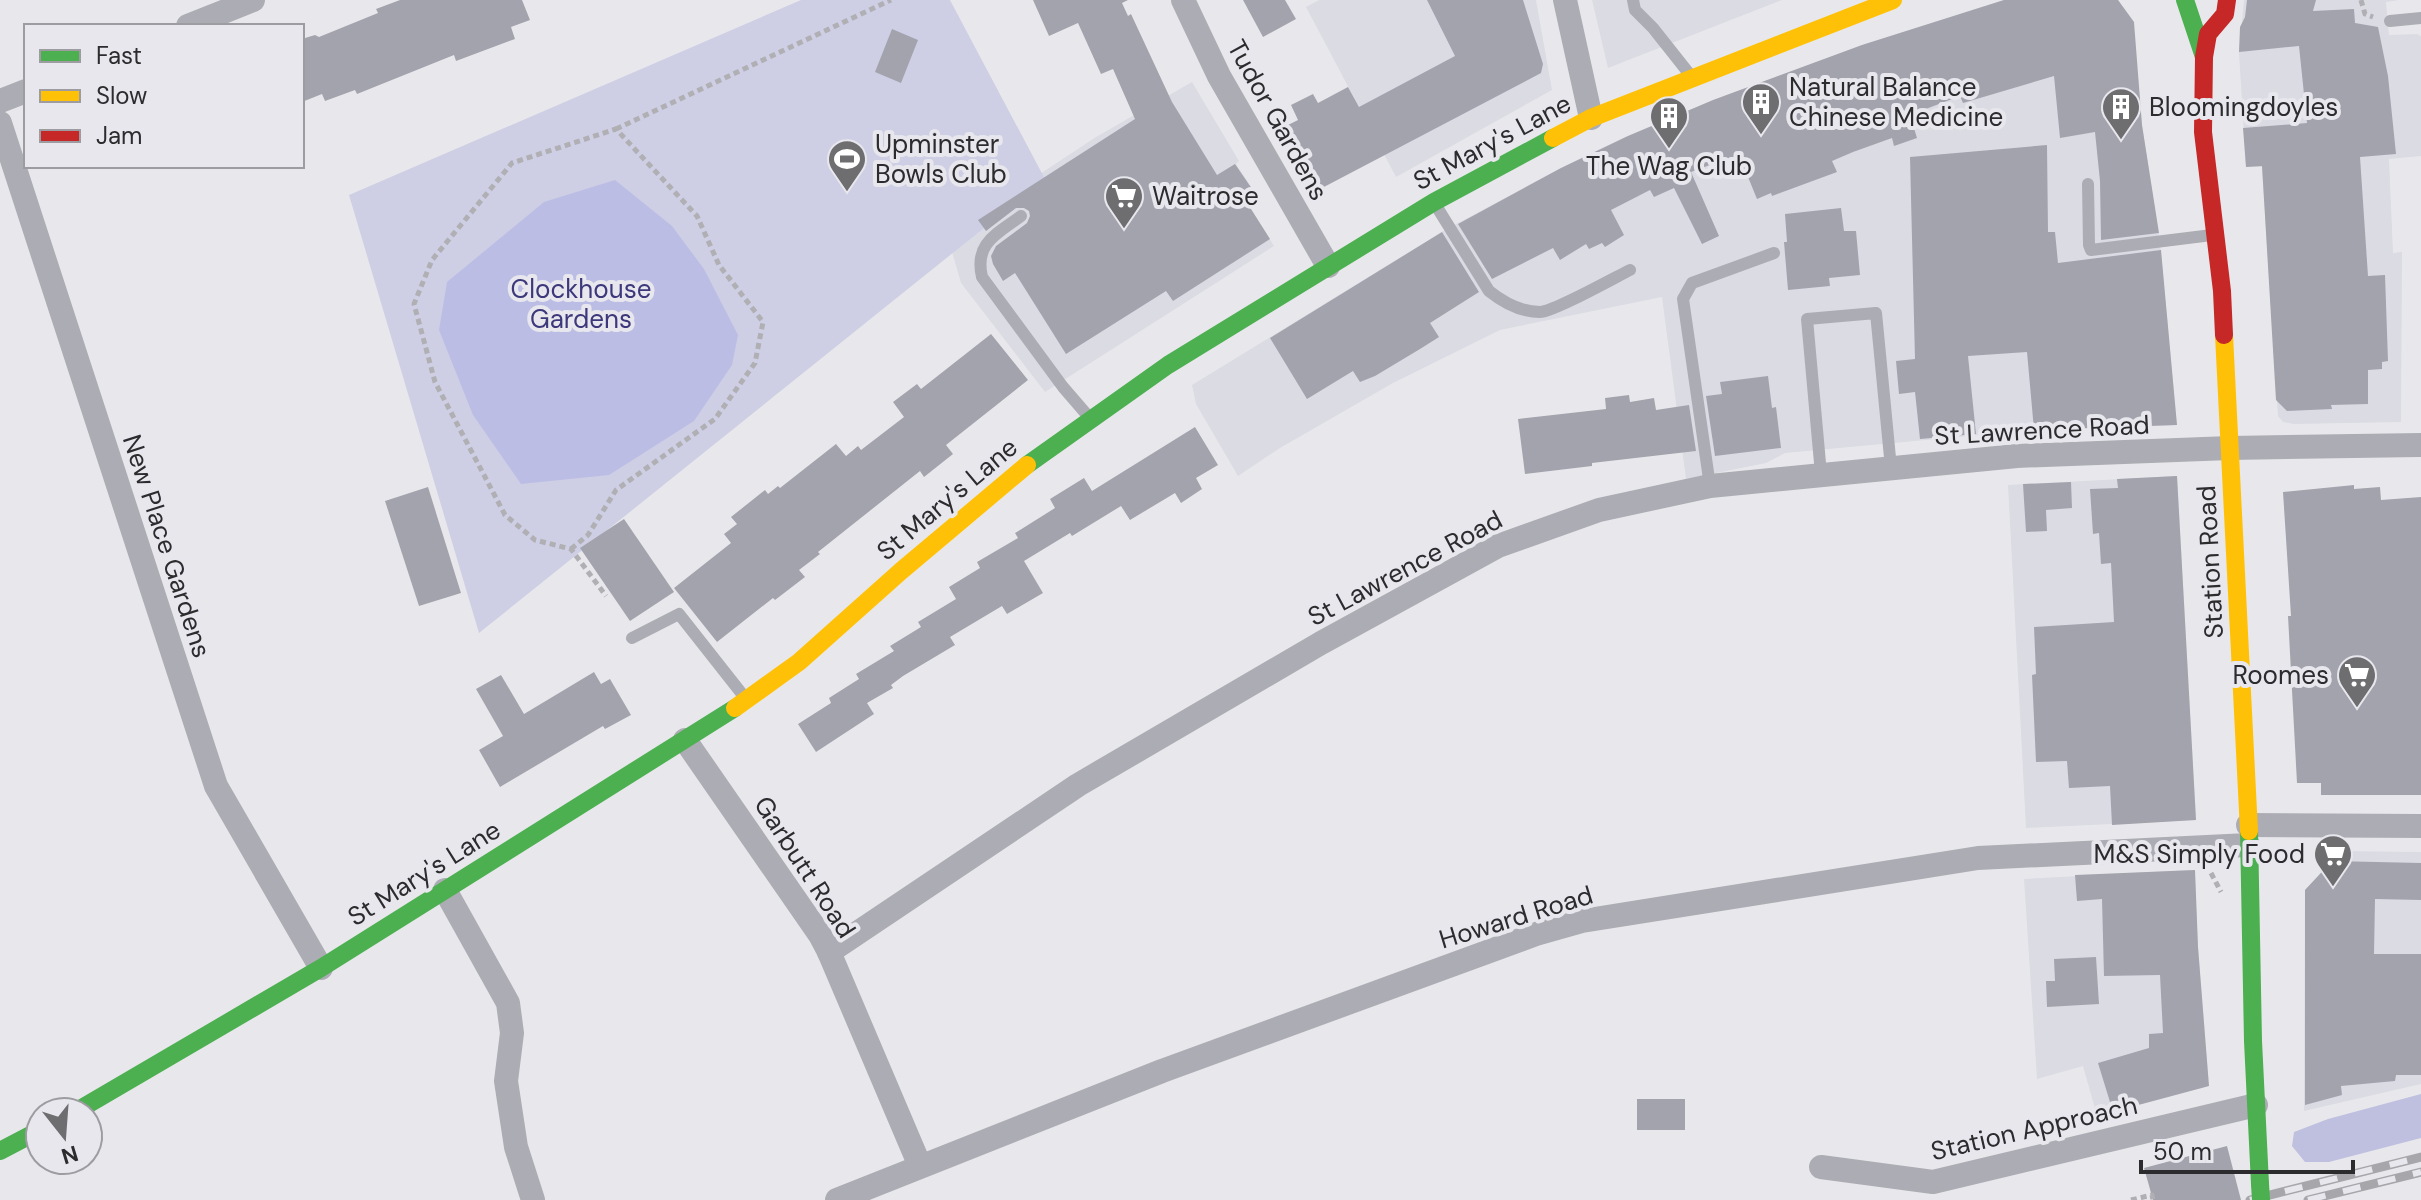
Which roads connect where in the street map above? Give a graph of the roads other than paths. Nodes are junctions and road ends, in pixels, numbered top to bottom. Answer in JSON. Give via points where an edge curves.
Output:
{"nodes":[{"id":1,"x":253,"y":0,"type":"edge"},
{"id":2,"x":1183,"y":0,"type":"edge"},
{"id":3,"x":1565,"y":0,"type":"edge"},
{"id":4,"x":1633,"y":0,"type":"edge"},
{"id":5,"x":1893,"y":0,"type":"edge"},
{"id":6,"x":2185,"y":0,"type":"edge"},
{"id":7,"x":2197,"y":0,"type":"edge"},
{"id":8,"x":2227,"y":0,"type":"edge"},
{"id":9,"x":2421,"y":18,"type":"edge"},
{"id":10,"x":2390,"y":21,"type":"dead end"},
{"id":11,"x":193,"y":24,"type":"edge"},
{"id":12,"x":2208,"y":34,"type":"junction"},
{"id":13,"x":2204,"y":57,"type":"junction"},
{"id":14,"x":1693,"y":79,"type":"junction"},
{"id":15,"x":24,"y":92,"type":"edge"},
{"id":16,"x":0,"y":101,"type":"edge"},
{"id":17,"x":1591,"y":118,"type":"junction"},
{"id":18,"x":0,"y":123,"type":"edge"},
{"id":19,"x":2088,"y":184,"type":"dead end"},
{"id":20,"x":1434,"y":202,"type":"junction"},
{"id":21,"x":1021,"y":216,"type":"dead end"},
{"id":22,"x":2215,"y":234,"type":"junction"},
{"id":23,"x":1774,"y":253,"type":"dead end"},
{"id":24,"x":1328,"y":266,"type":"junction"},
{"id":25,"x":1630,"y":270,"type":"dead end"},
{"id":26,"x":1090,"y":418,"type":"junction"},
{"id":27,"x":2421,"y":445,"type":"edge"},
{"id":28,"x":2230,"y":448,"type":"junction"},
{"id":29,"x":1891,"y":468,"type":"junction"},
{"id":30,"x":1821,"y":474,"type":"junction"},
{"id":31,"x":1710,"y":486,"type":"junction"},
{"id":32,"x":632,"y":638,"type":"dead end"},
{"id":33,"x":746,"y":699,"type":"junction"},
{"id":34,"x":685,"y":740,"type":"junction"},
{"id":35,"x":2421,"y":826,"type":"edge"},
{"id":36,"x":2248,"y":835,"type":"junction"},
{"id":37,"x":445,"y":890,"type":"junction"},
{"id":38,"x":829,"y":952,"type":"junction"},
{"id":39,"x":321,"y":968,"type":"junction"},
{"id":40,"x":102,"y":1096,"type":"edge"},
{"id":41,"x":2256,"y":1105,"type":"junction"},
{"id":42,"x":24,"y":1138,"type":"edge"},
{"id":43,"x":0,"y":1151,"type":"edge"},
{"id":44,"x":920,"y":1166,"type":"junction"},
{"id":45,"x":1821,"y":1167,"type":"dead end"},
{"id":46,"x":2260,"y":1192,"type":"edge"},
{"id":47,"x":533,"y":1200,"type":"edge"},
{"id":48,"x":837,"y":1200,"type":"edge"}],
"edges":[{"from":1,"to":11,"type":"street"},
{"from":2,"to":24,"type":"street","name":"Tudor Gardens","via":[[1219,76]]},
{"from":3,"to":17,"type":"street"},
{"from":4,"to":14,"type":"lane","via":[[1635,10]]},
{"from":5,"to":14,"type":"main road","name":"St Mary's Lane"},
{"from":6,"to":13,"type":"main road"},
{"from":7,"to":12,"type":"main road","name":"Station Road"},
{"from":8,"to":12,"type":"main road","name":"Station Road","via":[[2225,14]]},
{"from":9,"to":10,"type":"lane"},
{"from":12,"to":13,"type":"main road","name":"Station Road"},
{"from":13,"to":22,"type":"main road","name":"Station Road","via":[[2203,132]]},
{"from":14,"to":17,"type":"main road","name":"St Mary's Lane"},
{"from":15,"to":16,"type":"street"},
{"from":17,"to":20,"type":"main road","name":"St Mary's Lane"},
{"from":18,"to":39,"type":"street","name":"New Place Gardens","via":[[216,786]]},
{"from":19,"to":22,"type":"lane","via":[[2091,250]]},
{"from":20,"to":24,"type":"main road","name":"St Mary's Lane"},
{"from":20,"to":25,"type":"lane","via":[[1489,291],[1519,310],[1543,312]]},
{"from":21,"to":26,"type":"lane","via":[[986,241],[979,262],[982,277]]},
{"from":22,"to":28,"type":"main road","name":"Station Road"},
{"from":23,"to":31,"type":"lane","via":[[1692,283],[1683,299]]},
{"from":24,"to":26,"type":"main road","name":"St Mary's Lane"},
{"from":26,"to":33,"type":"main road","name":"St Mary's Lane","via":[[901,571],[799,662]]},
{"from":27,"to":28,"type":"street","name":"St Lawrence Road"},
{"from":28,"to":29,"type":"street","name":"St Lawrence Road","via":[[2017,456]]},
{"from":28,"to":36,"type":"main road","name":"Station Road"},
{"from":29,"to":30,"type":"street","name":"St Lawrence Road"},
{"from":29,"to":30,"type":"lane","via":[[1876,313],[1807,319]]},
{"from":30,"to":31,"type":"street","name":"St Lawrence Road"},
{"from":31,"to":38,"type":"street","name":"St Lawrence Road","via":[[1599,510],[1498,546],[1078,785]]},
{"from":32,"to":33,"type":"lane","via":[[679,614]]},
{"from":33,"to":34,"type":"main road","name":"St Mary's Lane"},
{"from":34,"to":37,"type":"main road","name":"St Mary's Lane"},
{"from":34,"to":38,"type":"street","name":"Garbutt Road"},
{"from":35,"to":36,"type":"street","name":"Howard Road"},
{"from":36,"to":41,"type":"main road","name":"Station Road"},
{"from":36,"to":44,"type":"street","name":"Howard Road","via":[[1978,858],[1582,921],[1162,1071]]},
{"from":37,"to":39,"type":"main road","name":"St Mary's Lane"},
{"from":37,"to":47,"type":"street","via":[[508,1003],[512,1033],[506,1081],[516,1147]]},
{"from":38,"to":44,"type":"street","name":"Garbutt Road"},
{"from":39,"to":40,"type":"main road","name":"St Mary's Lane"},
{"from":41,"to":45,"type":"street","name":"Station Approach","via":[[1933,1182]]},
{"from":41,"to":46,"type":"main road","name":"Station Road"},
{"from":42,"to":43,"type":"main road"},
{"from":44,"to":48,"type":"street","name":"Howard Road"}]}
